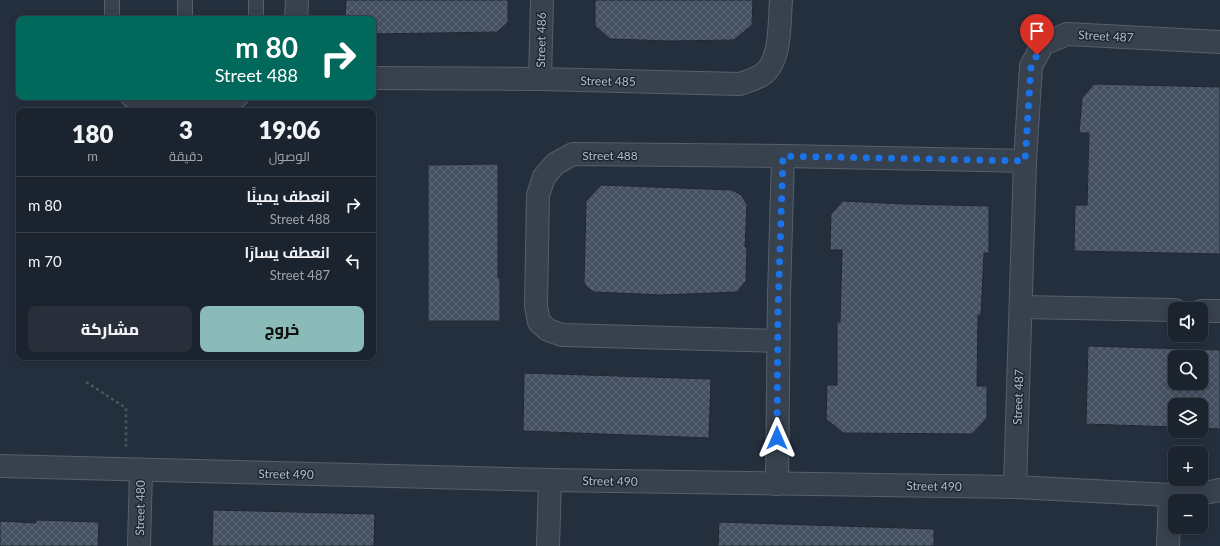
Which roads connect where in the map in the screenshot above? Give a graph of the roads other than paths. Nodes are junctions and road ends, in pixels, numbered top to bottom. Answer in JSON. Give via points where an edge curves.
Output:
{"nodes":[{"id":1,"x":112,"y":0,"type":"edge"},
{"id":2,"x":185,"y":0,"type":"edge"},
{"id":3,"x":256,"y":0,"type":"edge"},
{"id":4,"x":297,"y":0,"type":"edge"},
{"id":5,"x":542,"y":0,"type":"edge"},
{"id":6,"x":781,"y":0,"type":"edge"},
{"id":7,"x":112,"y":16,"type":"edge"},
{"id":8,"x":185,"y":16,"type":"edge"},
{"id":9,"x":256,"y":16,"type":"edge"},
{"id":10,"x":296,"y":16,"type":"edge"},
{"id":11,"x":1220,"y":42,"type":"edge"},
{"id":12,"x":376,"y":78,"type":"edge"},
{"id":13,"x":540,"y":79,"type":"junction"},
{"id":14,"x":130,"y":100,"type":"edge"},
{"id":15,"x":239,"y":100,"type":"edge"},
{"id":16,"x":183,"y":101,"type":"edge"},
{"id":17,"x":783,"y":156,"type":"junction"},
{"id":18,"x":1025,"y":161,"type":"junction"},
{"id":19,"x":1021,"y":307,"type":"junction"},
{"id":20,"x":1168,"y":310,"type":"edge"},
{"id":21,"x":1208,"y":311,"type":"edge"},
{"id":22,"x":1220,"y":311,"type":"edge"},
{"id":23,"x":778,"y":341,"type":"junction"},
{"id":24,"x":0,"y":466,"type":"edge"},
{"id":25,"x":134,"y":470,"type":"junction"},
{"id":26,"x":550,"y":480,"type":"junction"},
{"id":27,"x":777,"y":484,"type":"junction"},
{"id":28,"x":1014,"y":487,"type":"junction"},
{"id":29,"x":1220,"y":490,"type":"edge"},
{"id":30,"x":1187,"y":494,"type":"edge"},
{"id":31,"x":1168,"y":495,"type":"edge"},
{"id":32,"x":1168,"y":534,"type":"edge"},
{"id":33,"x":139,"y":546,"type":"edge"},
{"id":34,"x":548,"y":546,"type":"edge"},
{"id":35,"x":1168,"y":546,"type":"edge"}],
"edges":[{"from":1,"to":7,"type":"lane"},
{"from":2,"to":8,"type":"lane"},
{"from":3,"to":9,"type":"lane"},
{"from":4,"to":10,"type":"street"},
{"from":5,"to":13,"type":"street","name":"Street 486"},
{"from":6,"to":13,"type":"street","name":"Street 485","via":[[777,51],[771,64],[763,74],[740,84]]},
{"from":11,"to":18,"type":"street","name":"Street 487","via":[[1068,34],[1043,44],[1031,66]]},
{"from":12,"to":13,"type":"street","name":"Street 485"},
{"from":14,"to":16,"type":"lane","via":[[149,106]]},
{"from":15,"to":16,"type":"lane","via":[[227,104]]},
{"from":17,"to":18,"type":"street","name":"Street 488"},
{"from":17,"to":23,"type":"street"},
{"from":17,"to":23,"type":"street","name":"Street 488","via":[[573,154],[555,164],[544,177],[538,195],[536,306],[539,322],[548,330],[562,335]]},
{"from":18,"to":19,"type":"street","name":"Street 487"},
{"from":19,"to":20,"type":"street"},
{"from":19,"to":28,"type":"street","name":"Street 487"},
{"from":21,"to":22,"type":"street"},
{"from":23,"to":27,"type":"street"},
{"from":24,"to":25,"type":"street","name":"Street 490"},
{"from":25,"to":26,"type":"street","name":"Street 490"},
{"from":25,"to":33,"type":"street","name":"Street 480"},
{"from":26,"to":27,"type":"street","name":"Street 490"},
{"from":26,"to":34,"type":"street"},
{"from":27,"to":28,"type":"street","name":"Street 490"},
{"from":28,"to":31,"type":"street","name":"Street 490"},
{"from":29,"to":30,"type":"street","name":"Street 490"},
{"from":32,"to":35,"type":"street"}]}
